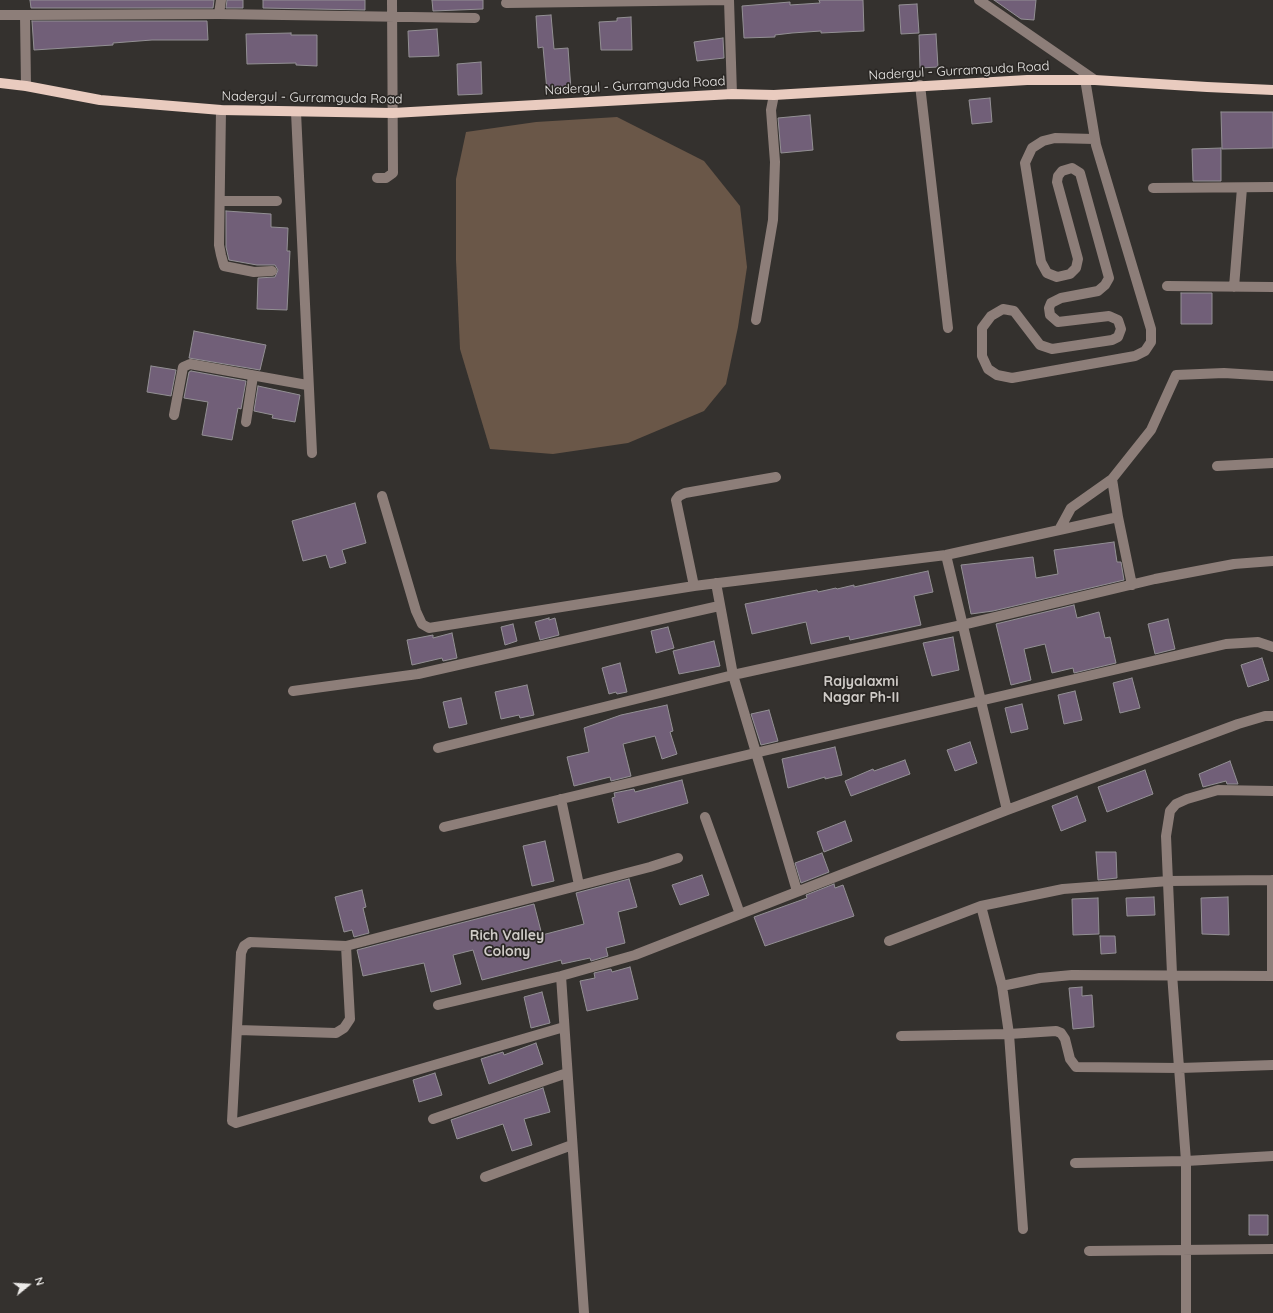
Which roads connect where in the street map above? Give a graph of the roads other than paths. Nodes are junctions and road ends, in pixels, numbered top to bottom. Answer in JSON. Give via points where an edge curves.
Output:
{"nodes":[{"id":1,"x":220,"y":0,"type":"edge"},
{"id":2,"x":392,"y":0,"type":"edge"},
{"id":3,"x":728,"y":0,"type":"edge"},
{"id":4,"x":979,"y":0,"type":"edge"},
{"id":5,"x":506,"y":3,"type":"dead end"},
{"id":6,"x":25,"y":14,"type":"junction"},
{"id":7,"x":219,"y":14,"type":"junction"},
{"id":8,"x":0,"y":15,"type":"edge"},
{"id":9,"x":392,"y":17,"type":"junction"},
{"id":10,"x":475,"y":18,"type":"dead end"},
{"id":11,"x":1090,"y":80,"type":"junction"},
{"id":12,"x":0,"y":83,"type":"edge"},
{"id":13,"x":920,"y":85,"type":"junction"},
{"id":14,"x":26,"y":86,"type":"junction"},
{"id":15,"x":1273,"y":90,"type":"edge"},
{"id":16,"x":732,"y":94,"type":"junction"},
{"id":17,"x":774,"y":95,"type":"junction"},
{"id":18,"x":220,"y":110,"type":"junction"},
{"id":19,"x":296,"y":112,"type":"junction"},
{"id":20,"x":393,"y":113,"type":"junction"},
{"id":21,"x":1094,"y":138,"type":"junction"},
{"id":22,"x":377,"y":178,"type":"dead end"},
{"id":23,"x":1273,"y":187,"type":"edge"},
{"id":24,"x":1153,"y":188,"type":"dead end"},
{"id":25,"x":1242,"y":188,"type":"junction"},
{"id":26,"x":220,"y":200,"type":"junction"},
{"id":27,"x":277,"y":201,"type":"dead end"},
{"id":28,"x":272,"y":271,"type":"dead end"},
{"id":29,"x":1168,"y":286,"type":"dead end"},
{"id":30,"x":1273,"y":286,"type":"edge"},
{"id":31,"x":1234,"y":287,"type":"junction"},
{"id":32,"x":756,"y":320,"type":"dead end"},
{"id":33,"x":948,"y":328,"type":"dead end"},
{"id":34,"x":253,"y":376,"type":"junction"},
{"id":35,"x":1273,"y":376,"type":"edge"},
{"id":36,"x":307,"y":385,"type":"junction"},
{"id":37,"x":174,"y":415,"type":"dead end"},
{"id":38,"x":246,"y":422,"type":"dead end"},
{"id":39,"x":312,"y":454,"type":"dead end"},
{"id":40,"x":1273,"y":463,"type":"edge"},
{"id":41,"x":1217,"y":466,"type":"dead end"},
{"id":42,"x":776,"y":477,"type":"dead end"},
{"id":43,"x":1112,"y":478,"type":"junction"},
{"id":44,"x":382,"y":496,"type":"dead end"},
{"id":45,"x":1118,"y":517,"type":"junction"},
{"id":46,"x":1059,"y":530,"type":"junction"},
{"id":47,"x":946,"y":555,"type":"junction"},
{"id":48,"x":1273,"y":561,"type":"edge"},
{"id":49,"x":716,"y":583,"type":"junction"},
{"id":50,"x":1132,"y":585,"type":"junction"},
{"id":51,"x":694,"y":586,"type":"junction"},
{"id":52,"x":719,"y":606,"type":"junction"},
{"id":53,"x":962,"y":625,"type":"junction"},
{"id":54,"x":1273,"y":647,"type":"edge"},
{"id":55,"x":733,"y":675,"type":"junction"},
{"id":56,"x":293,"y":691,"type":"dead end"},
{"id":57,"x":981,"y":702,"type":"junction"},
{"id":58,"x":1273,"y":716,"type":"edge"},
{"id":59,"x":438,"y":748,"type":"dead end"},
{"id":60,"x":755,"y":753,"type":"junction"},
{"id":61,"x":1273,"y":791,"type":"edge"},
{"id":62,"x":562,"y":799,"type":"junction"},
{"id":63,"x":1007,"y":810,"type":"junction"},
{"id":64,"x":705,"y":817,"type":"dead end"},
{"id":65,"x":444,"y":827,"type":"dead end"},
{"id":66,"x":678,"y":858,"type":"dead end"},
{"id":67,"x":1272,"y":880,"type":"edge"},
{"id":68,"x":1170,"y":881,"type":"junction"},
{"id":69,"x":579,"y":885,"type":"junction"},
{"id":70,"x":797,"y":891,"type":"junction"},
{"id":71,"x":981,"y":906,"type":"junction"},
{"id":72,"x":740,"y":914,"type":"junction"},
{"id":73,"x":890,"y":941,"type":"dead end"},
{"id":74,"x":346,"y":946,"type":"junction"},
{"id":75,"x":1172,"y":974,"type":"junction"},
{"id":76,"x":561,"y":976,"type":"junction"},
{"id":77,"x":1273,"y":976,"type":"edge"},
{"id":78,"x":1002,"y":986,"type":"junction"},
{"id":79,"x":438,"y":1005,"type":"dead end"},
{"id":80,"x":564,"y":1027,"type":"junction"},
{"id":81,"x":238,"y":1030,"type":"junction"},
{"id":82,"x":1009,"y":1034,"type":"junction"},
{"id":83,"x":901,"y":1036,"type":"dead end"},
{"id":84,"x":1273,"y":1065,"type":"edge"},
{"id":85,"x":1180,"y":1068,"type":"junction"},
{"id":86,"x":567,"y":1073,"type":"junction"},
{"id":87,"x":433,"y":1119,"type":"dead end"},
{"id":88,"x":572,"y":1144,"type":"junction"},
{"id":89,"x":1273,"y":1156,"type":"edge"},
{"id":90,"x":1186,"y":1161,"type":"junction"},
{"id":91,"x":1075,"y":1163,"type":"dead end"},
{"id":92,"x":485,"y":1177,"type":"dead end"},
{"id":93,"x":1023,"y":1229,"type":"dead end"},
{"id":94,"x":1273,"y":1249,"type":"edge"},
{"id":95,"x":1186,"y":1250,"type":"junction"},
{"id":96,"x":1089,"y":1251,"type":"dead end"},
{"id":97,"x":584,"y":1313,"type":"edge"},
{"id":98,"x":1186,"y":1313,"type":"edge"}],
"edges":[{"from":1,"to":7,"type":"street"},
{"from":2,"to":9,"type":"street"},
{"from":3,"to":5,"type":"street"},
{"from":3,"to":16,"type":"street"},
{"from":4,"to":11,"type":"street"},
{"from":6,"to":7,"type":"street"},
{"from":6,"to":8,"type":"street"},
{"from":6,"to":14,"type":"street"},
{"from":7,"to":9,"type":"street"},
{"from":9,"to":10,"type":"street"},
{"from":9,"to":20,"type":"street"},
{"from":11,"to":13,"type":"main road","name":"Nadergul - Gurramguda Road"},
{"from":11,"to":15,"type":"main road","name":"Nadergul - Gurramguda Road"},
{"from":11,"to":21,"type":"street"},
{"from":12,"to":14,"type":"main road","name":"Nadergul - Gurramguda Road"},
{"from":13,"to":17,"type":"main road","name":"Nadergul - Gurramguda Road"},
{"from":13,"to":33,"type":"street"},
{"from":14,"to":18,"type":"main road","name":"Nadergul - Gurramguda Road","via":[[100,100]]},
{"from":16,"to":17,"type":"main road","name":"Nadergul - Gurramguda Road"},
{"from":16,"to":20,"type":"main road","name":"Nadergul - Gurramguda Road"},
{"from":17,"to":32,"type":"street","via":[[771,110],[775,162],[773,220]]},
{"from":18,"to":19,"type":"main road","name":"Nadergul - Gurramguda Road"},
{"from":18,"to":26,"type":"street"},
{"from":19,"to":20,"type":"main road","name":"Nadergul - Gurramguda Road"},
{"from":19,"to":36,"type":"street"},
{"from":20,"to":22,"type":"street","via":[[393,173],[386,178]]},
{"from":21,"to":21,"type":"street","via":[[1151,329],[1151,342],[1145,351],[1135,356],[1012,378],[997,375],[988,368],[982,356],[982,328],[991,316],[1003,309],[1014,311],[1040,345],[1052,349],[1118,337],[1121,329],[1118,320],[1109,316],[1058,322],[1050,315],[1051,303],[1061,298],[1098,291],[1109,278],[1082,178],[1080,173],[1072,168],[1062,171],[1057,182],[1078,259],[1076,268],[1070,274],[1057,277],[1047,272],[1040,262],[1025,163],[1032,148],[1043,141],[1055,138]]},
{"from":23,"to":25,"type":"street"},
{"from":24,"to":25,"type":"street"},
{"from":25,"to":31,"type":"street"},
{"from":26,"to":27,"type":"street"},
{"from":26,"to":28,"type":"street","via":[[220,244],[224,266],[254,272]]},
{"from":29,"to":31,"type":"street"},
{"from":30,"to":31,"type":"street"},
{"from":34,"to":36,"type":"street"},
{"from":34,"to":37,"type":"street","via":[[190,364],[183,368]]},
{"from":34,"to":38,"type":"street"},
{"from":35,"to":43,"type":"street","via":[[1224,373],[1176,375],[1151,430]]},
{"from":36,"to":39,"type":"street"},
{"from":40,"to":41,"type":"street"},
{"from":42,"to":51,"type":"street","via":[[679,496],[676,500]]},
{"from":43,"to":45,"type":"street"},
{"from":43,"to":46,"type":"street","via":[[1071,508]]},
{"from":44,"to":51,"type":"street","via":[[416,611],[422,624],[429,628]]},
{"from":45,"to":46,"type":"street"},
{"from":45,"to":50,"type":"street"},
{"from":46,"to":47,"type":"street"},
{"from":47,"to":49,"type":"street"},
{"from":47,"to":53,"type":"street"},
{"from":48,"to":50,"type":"street","via":[[1234,564]]},
{"from":49,"to":51,"type":"street"},
{"from":49,"to":52,"type":"street"},
{"from":50,"to":53,"type":"street"},
{"from":52,"to":55,"type":"street"},
{"from":52,"to":56,"type":"street","via":[[418,674]]},
{"from":53,"to":55,"type":"street"},
{"from":53,"to":57,"type":"street"},
{"from":54,"to":57,"type":"street","via":[[1258,642],[1226,644]]},
{"from":55,"to":59,"type":"street"},
{"from":55,"to":60,"type":"street"},
{"from":57,"to":60,"type":"street"},
{"from":57,"to":63,"type":"street"},
{"from":58,"to":63,"type":"street","via":[[1238,724]]},
{"from":60,"to":62,"type":"street"},
{"from":60,"to":70,"type":"street"},
{"from":61,"to":68,"type":"street","via":[[1218,790],[1176,804],[1170,811],[1166,836]]},
{"from":62,"to":65,"type":"street"},
{"from":62,"to":69,"type":"street"},
{"from":63,"to":70,"type":"street"},
{"from":64,"to":72,"type":"street"},
{"from":66,"to":69,"type":"street"},
{"from":67,"to":68,"type":"street"},
{"from":67,"to":77,"type":"street"},
{"from":68,"to":71,"type":"street","via":[[1063,889]]},
{"from":68,"to":75,"type":"street"},
{"from":69,"to":74,"type":"street"},
{"from":70,"to":72,"type":"street"},
{"from":71,"to":73,"type":"street"},
{"from":71,"to":78,"type":"street"},
{"from":72,"to":76,"type":"street","via":[[635,955]]},
{"from":74,"to":81,"type":"street","via":[[250,942],[244,946]]},
{"from":74,"to":81,"type":"street","via":[[350,1019],[344,1028],[336,1032]]},
{"from":75,"to":77,"type":"street"},
{"from":75,"to":78,"type":"street","via":[[1072,975],[1040,978]]},
{"from":75,"to":85,"type":"street"},
{"from":76,"to":79,"type":"street"},
{"from":76,"to":80,"type":"street"},
{"from":78,"to":82,"type":"street"},
{"from":80,"to":81,"type":"street","via":[[236,1123],[232,1121]]},
{"from":80,"to":86,"type":"street"},
{"from":82,"to":83,"type":"street"},
{"from":82,"to":85,"type":"street","via":[[1048,1030],[1061,1033],[1076,1067]]},
{"from":82,"to":93,"type":"street"},
{"from":84,"to":85,"type":"street"},
{"from":85,"to":90,"type":"street"},
{"from":86,"to":87,"type":"street"},
{"from":86,"to":88,"type":"street"},
{"from":88,"to":92,"type":"street"},
{"from":88,"to":97,"type":"street"},
{"from":89,"to":90,"type":"street"},
{"from":90,"to":91,"type":"street"},
{"from":90,"to":95,"type":"street"},
{"from":94,"to":95,"type":"street"},
{"from":95,"to":96,"type":"street"},
{"from":95,"to":98,"type":"street"}]}
